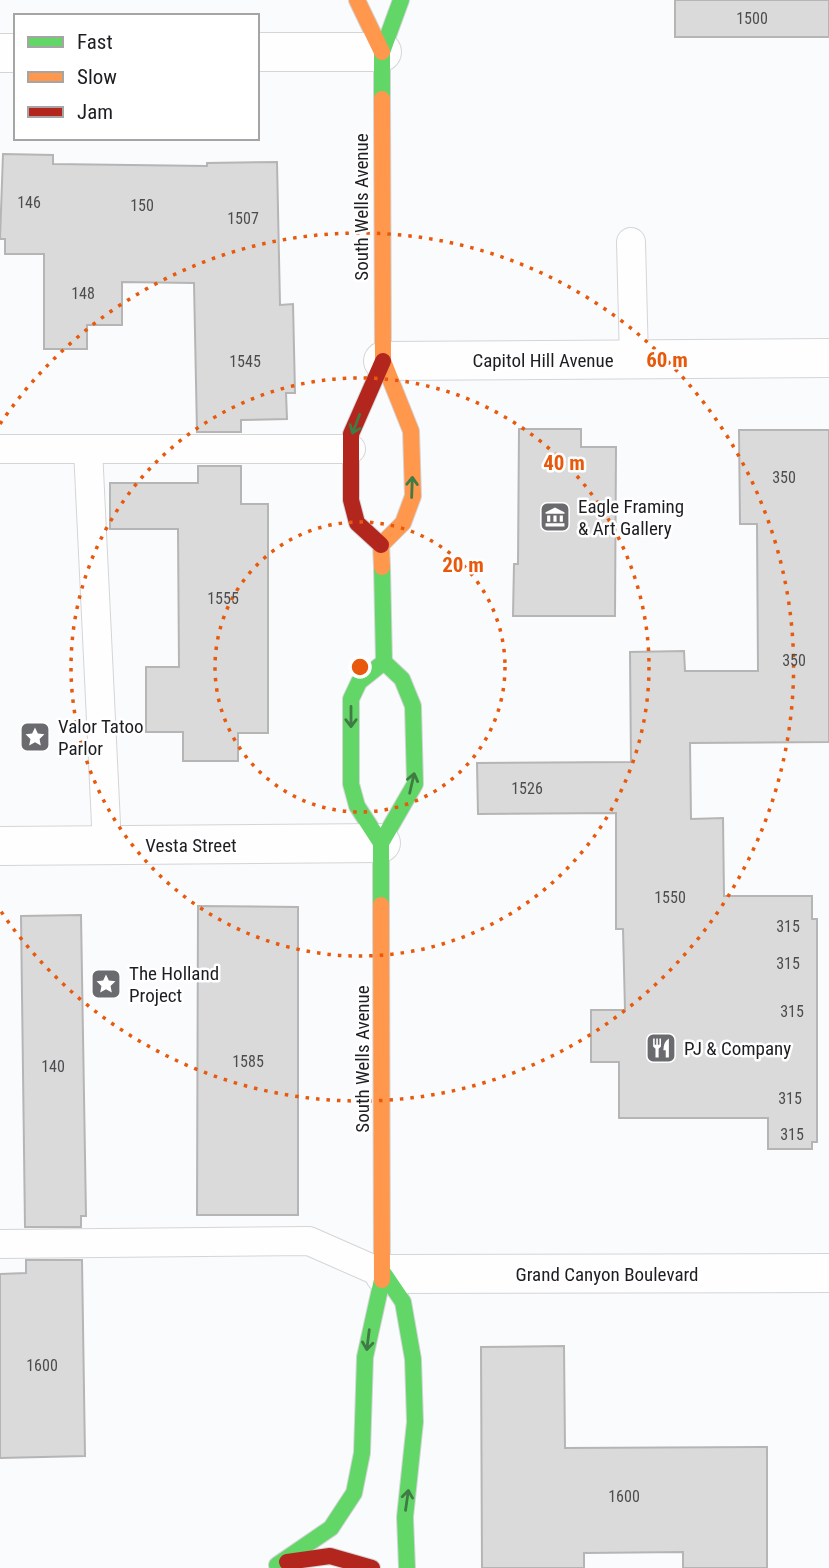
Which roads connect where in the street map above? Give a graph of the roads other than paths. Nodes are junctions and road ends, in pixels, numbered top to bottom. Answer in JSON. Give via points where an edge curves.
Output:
{"nodes":[{"id":1,"x":357,"y":0,"type":"edge"},
{"id":2,"x":401,"y":0,"type":"edge"},
{"id":3,"x":259,"y":52,"type":"edge"},
{"id":4,"x":382,"y":52,"type":"junction"},
{"id":5,"x":631,"y":242,"type":"dead end"},
{"id":6,"x":829,"y":358,"type":"edge"},
{"id":7,"x":634,"y":360,"type":"junction"},
{"id":8,"x":383,"y":361,"type":"junction"},
{"id":9,"x":0,"y":449,"type":"edge"},
{"id":10,"x":88,"y":449,"type":"junction"},
{"id":11,"x":351,"y":449,"type":"junction"},
{"id":12,"x":381,"y":545,"type":"junction"},
{"id":13,"x":384,"y":662,"type":"junction"},
{"id":14,"x":381,"y":843,"type":"junction"},
{"id":15,"x":0,"y":844,"type":"edge"},
{"id":16,"x":107,"y":845,"type":"junction"},
{"id":17,"x":0,"y":1244,"type":"edge"},
{"id":18,"x":829,"y":1273,"type":"edge"},
{"id":19,"x":384,"y":1274,"type":"junction"},
{"id":20,"x":275,"y":1566,"type":"edge"},
{"id":21,"x":372,"y":1568,"type":"edge"},
{"id":22,"x":407,"y":1568,"type":"edge"}],
"edges":[{"from":1,"to":4,"type":"main road","name":"South Wells Avenue"},
{"from":2,"to":4,"type":"main road","name":"South Wells Avenue"},
{"from":3,"to":4,"type":"street"},
{"from":4,"to":8,"type":"main road","name":"South Wells Avenue"},
{"from":5,"to":7,"type":"lane"},
{"from":6,"to":7,"type":"street","name":"Capitol Hill Avenue"},
{"from":7,"to":8,"type":"street","name":"Capitol Hill Avenue"},
{"from":8,"to":11,"type":"main road","name":"South Wells Avenue","one_way":true,"via":[[351,435]]},
{"from":12,"to":8,"type":"main road","name":"South Wells Avenue","one_way":true,"via":[[403,523],[413,496],[411,431]]},
{"from":9,"to":10,"type":"lane"},
{"from":10,"to":11,"type":"lane"},
{"from":10,"to":16,"type":"lane"},
{"from":11,"to":12,"type":"main road","name":"South Wells Avenue","via":[[351,500],[357,523]]},
{"from":12,"to":13,"type":"main road"},
{"from":14,"to":13,"type":"main road","one_way":true,"via":[[415,784],[413,706],[402,679]]},
{"from":13,"to":14,"type":"main road","one_way":true,"via":[[359,682],[351,699],[351,784],[357,806]]},
{"from":14,"to":16,"type":"street","name":"Vesta Street"},
{"from":14,"to":19,"type":"main road","name":"South Wells Avenue"},
{"from":15,"to":16,"type":"street","name":"Vesta Street"},
{"from":17,"to":19,"type":"lane","via":[[309,1241]]},
{"from":18,"to":19,"type":"street","name":"Grand Canyon Boulevard"},
{"from":19,"to":20,"type":"main road","name":"South Wells Avenue","one_way":true,"via":[[371,1317],[364,1366],[362,1460],[354,1494],[331,1528]]},
{"from":22,"to":19,"type":"main road","one_way":true,"via":[[405,1517],[415,1422],[413,1359],[403,1302]]},
{"from":20,"to":21,"type":"main road","via":[[308,1556],[334,1556]]}]}
